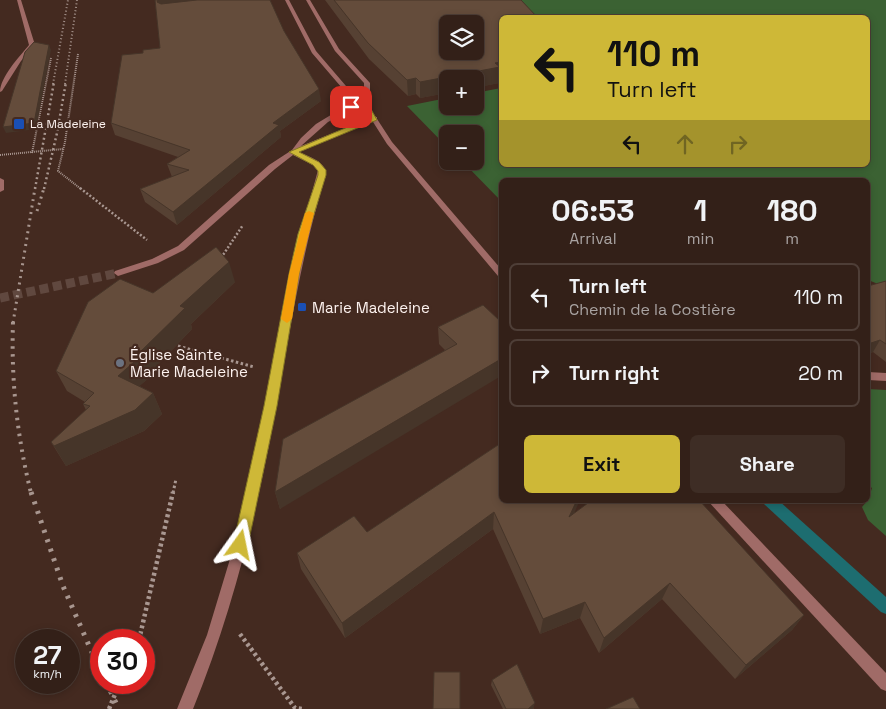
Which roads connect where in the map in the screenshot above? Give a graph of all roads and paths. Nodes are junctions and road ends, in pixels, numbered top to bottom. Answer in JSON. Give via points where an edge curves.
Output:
{"nodes":[{"id":1,"x":19,"y":0,"type":"edge"},
{"id":2,"x":287,"y":0,"type":"edge"},
{"id":3,"x":308,"y":0,"type":"edge"},
{"id":4,"x":78,"y":54,"type":"dead end"},
{"id":5,"x":51,"y":57,"type":"dead end"},
{"id":6,"x":0,"y":90,"type":"edge"},
{"id":7,"x":363,"y":102,"type":"junction"},
{"id":8,"x":375,"y":118,"type":"junction"},
{"id":9,"x":63,"y":149,"type":"junction"},
{"id":10,"x":293,"y":152,"type":"junction"},
{"id":11,"x":32,"y":153,"type":"junction"},
{"id":12,"x":0,"y":155,"type":"edge"},
{"id":13,"x":0,"y":180,"type":"edge"},
{"id":14,"x":0,"y":190,"type":"edge"},
{"id":15,"x":246,"y":220,"type":"dead end"},
{"id":16,"x":167,"y":256,"type":"junction"},
{"id":17,"x":217,"y":264,"type":"edge"},
{"id":18,"x":499,"y":272,"type":"edge"},
{"id":19,"x":118,"y":273,"type":"tunnel mouth"},
{"id":20,"x":178,"y":346,"type":"dead end"},
{"id":21,"x":237,"y":362,"type":"dead end"},
{"id":22,"x":870,"y":376,"type":"edge"},
{"id":23,"x":886,"y":377,"type":"edge"},
{"id":24,"x":176,"y":479,"type":"dead end"},
{"id":25,"x":715,"y":503,"type":"edge"},
{"id":26,"x":217,"y":625,"type":"junction"},
{"id":27,"x":142,"y":629,"type":"edge"},
{"id":28,"x":886,"y":684,"type":"edge"},
{"id":29,"x":115,"y":694,"type":"edge"},
{"id":30,"x":109,"y":709,"type":"edge"},
{"id":31,"x":185,"y":709,"type":"edge"},
{"id":32,"x":302,"y":709,"type":"edge"}],
"edges":[{"from":1,"to":6,"type":"street","via":[[32,45]]},
{"from":2,"to":7,"type":"street","via":[[314,52],[344,87]]},
{"from":3,"to":7,"type":"street","via":[[337,50],[367,83],[368,92]]},
{"from":4,"to":9,"type":"path"},
{"from":5,"to":11,"type":"path"},
{"from":7,"to":8,"type":"street"},
{"from":7,"to":10,"type":"street","via":[[326,119]]},
{"from":8,"to":10,"type":"street"},
{"from":8,"to":18,"type":"street","via":[[389,143]]},
{"from":9,"to":11,"type":"path"},
{"from":9,"to":16,"type":"path","via":[[58,171]]},
{"from":10,"to":16,"type":"street","via":[[181,248]]},
{"from":10,"to":26,"type":"street","via":[[316,163],[322,175],[301,242],[271,406],[240,545]]},
{"from":11,"to":12,"type":"path"},
{"from":13,"to":14,"type":"street"},
{"from":15,"to":17,"type":"path"},
{"from":16,"to":19,"type":"street"},
{"from":20,"to":21,"type":"path"},
{"from":22,"to":23,"type":"street"},
{"from":24,"to":27,"type":"path"},
{"from":25,"to":28,"type":"street"},
{"from":26,"to":31,"type":"street"},
{"from":26,"to":32,"type":"path","via":[[239,633],[295,708]]},
{"from":29,"to":30,"type":"path"}]}
